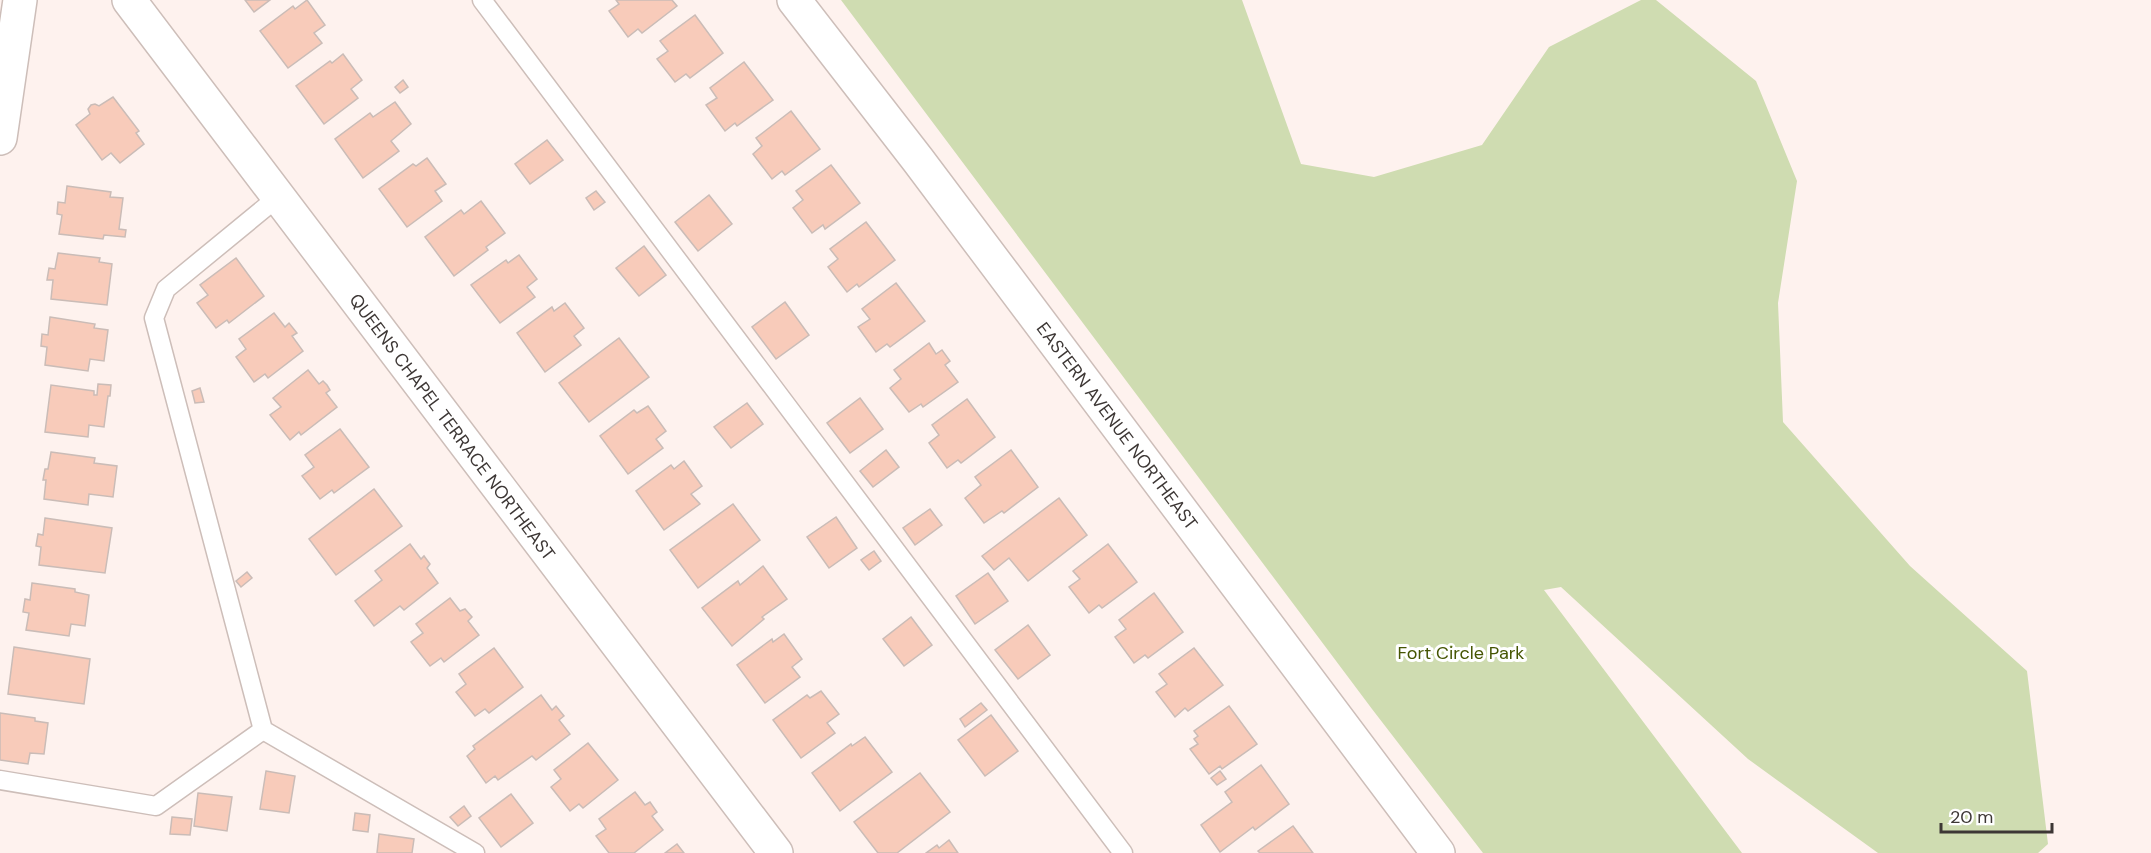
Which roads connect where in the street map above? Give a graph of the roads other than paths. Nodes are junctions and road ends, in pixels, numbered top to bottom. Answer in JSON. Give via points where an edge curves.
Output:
{"nodes":[{"id":1,"x":20,"y":0,"type":"edge"},
{"id":2,"x":129,"y":0,"type":"edge"},
{"id":3,"x":482,"y":0,"type":"edge"},
{"id":4,"x":794,"y":0,"type":"edge"},
{"id":5,"x":0,"y":138,"type":"edge"},
{"id":6,"x":278,"y":197,"type":"junction"},
{"id":7,"x":263,"y":730,"type":"junction"},
{"id":8,"x":0,"y":780,"type":"edge"},
{"id":9,"x":475,"y":853,"type":"edge"},
{"id":10,"x":776,"y":853,"type":"edge"},
{"id":11,"x":1123,"y":853,"type":"edge"},
{"id":12,"x":1438,"y":853,"type":"edge"}],
"edges":[{"from":1,"to":5,"type":"street"},
{"from":2,"to":6,"type":"street","name":"QUEENS CHAPEL TERRACE NORTHEAST"},
{"from":3,"to":11,"type":"lane"},
{"from":4,"to":12,"type":"street","name":"EASTERN AVENUE NORTHEAST"},
{"from":6,"to":7,"type":"lane","via":[[166,289],[154,318]]},
{"from":6,"to":10,"type":"street","name":"QUEENS CHAPEL TERRACE NORTHEAST"},
{"from":7,"to":8,"type":"lane","via":[[156,806]]},
{"from":7,"to":9,"type":"lane"}]}
